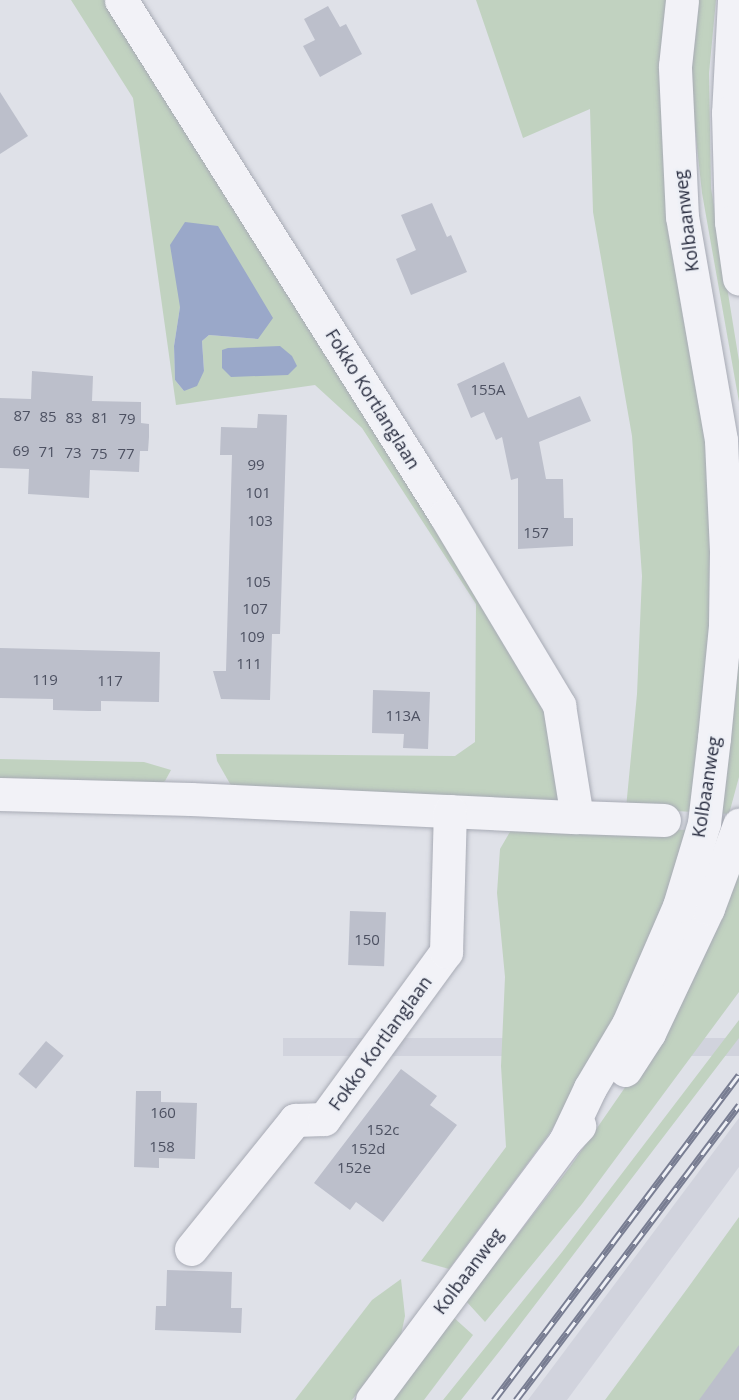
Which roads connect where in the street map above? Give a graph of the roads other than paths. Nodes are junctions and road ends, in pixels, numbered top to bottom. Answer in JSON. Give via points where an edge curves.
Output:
{"nodes":[{"id":1,"x":122,"y":0,"type":"edge"},
{"id":2,"x":682,"y":0,"type":"edge"},
{"id":3,"x":734,"y":0,"type":"edge"},
{"id":4,"x":739,"y":278,"type":"edge"},
{"id":5,"x":730,"y":439,"type":"edge"},
{"id":6,"x":0,"y":794,"type":"edge"},
{"id":7,"x":450,"y":811,"type":"junction"},
{"id":8,"x":577,"y":817,"type":"junction"},
{"id":9,"x":664,"y":820,"type":"dead end"},
{"id":10,"x":739,"y":825,"type":"edge"},
{"id":11,"x":565,"y":1142,"type":"junction"},
{"id":12,"x":191,"y":1249,"type":"dead end"},
{"id":13,"x":372,"y":1400,"type":"edge"}],
"edges":[{"from":1,"to":8,"type":"street","name":"Fokko Kortlanglaan","via":[[445,515],[558,705]]},
{"from":2,"to":5,"type":"street","name":"Kolbaanweg","via":[[675,66],[682,217]]},
{"from":3,"to":4,"type":"street","via":[[728,113],[731,222]]},
{"from":5,"to":11,"type":"street","name":"Kolbaanweg","via":[[725,625],[704,823],[679,906],[628,1024],[590,1088]]},
{"from":6,"to":7,"type":"street"},
{"from":7,"to":8,"type":"street"},
{"from":7,"to":12,"type":"street","name":"Fokko Kortlanglaan","via":[[446,952],[324,1119],[295,1120]]},
{"from":8,"to":9,"type":"street"},
{"from":10,"to":11,"type":"street","name":"Kolbaanweg","via":[[708,908],[649,1033],[606,1098]]},
{"from":11,"to":13,"type":"street","name":"Kolbaanweg"}]}
